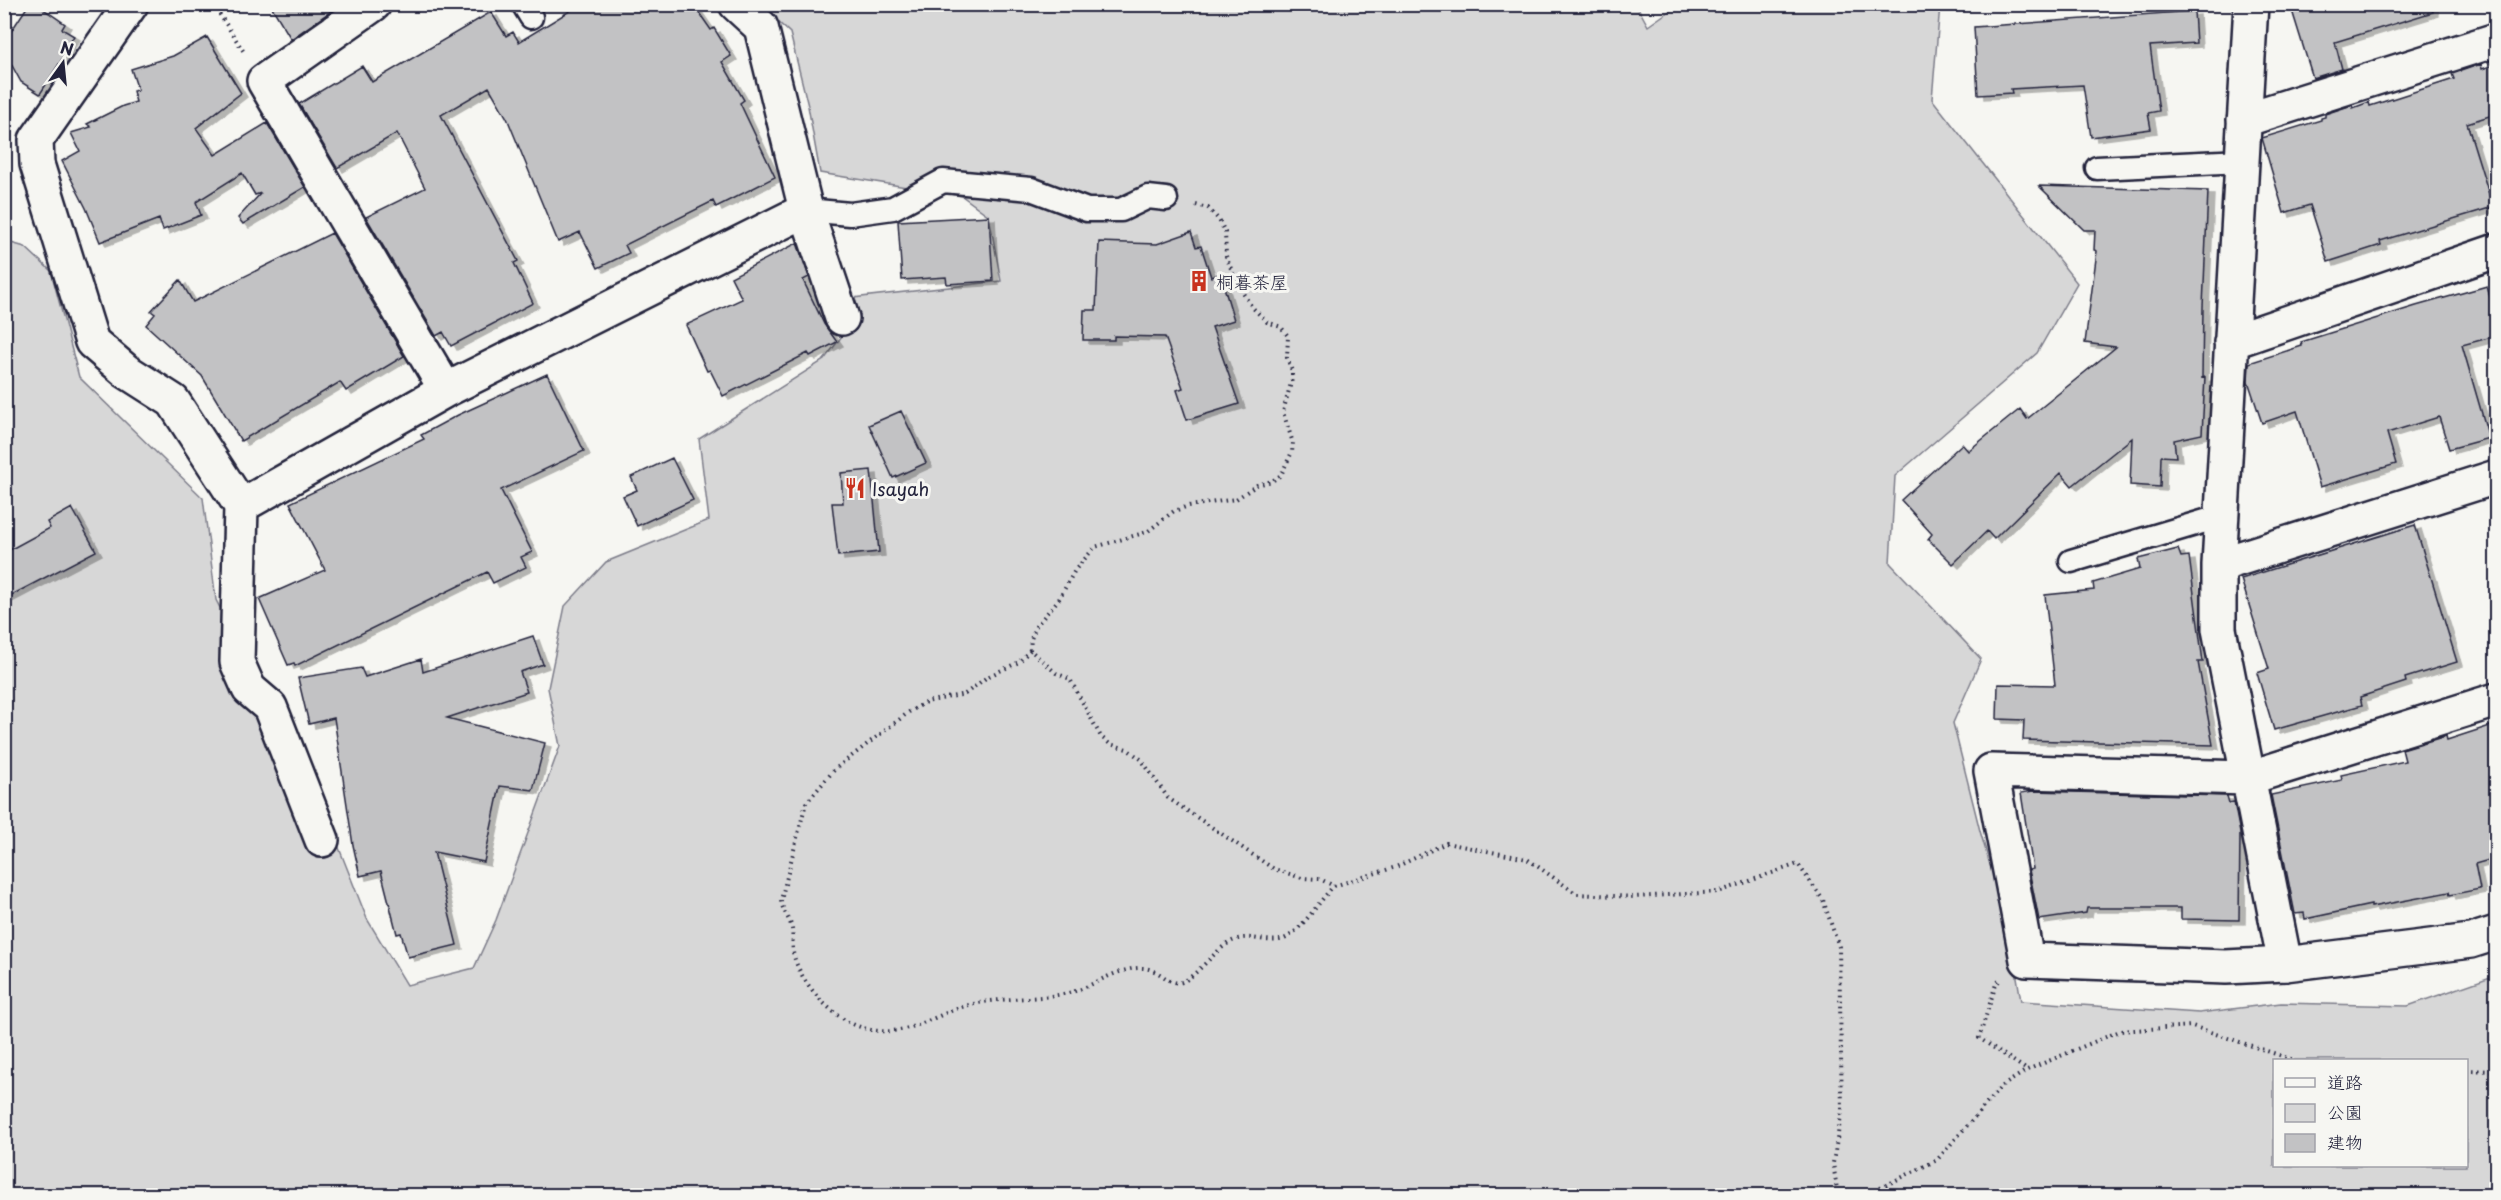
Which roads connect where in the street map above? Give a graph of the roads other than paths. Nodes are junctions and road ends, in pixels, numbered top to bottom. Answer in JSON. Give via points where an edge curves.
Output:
{"nodes":[{"id":1,"x":131,"y":4,"type":"edge"},
{"id":2,"x":374,"y":4,"type":"edge"},
{"id":3,"x":736,"y":4,"type":"edge"},
{"id":4,"x":2251,"y":4,"type":"edge"},
{"id":5,"x":2496,"y":40,"type":"edge"},
{"id":6,"x":2244,"y":120,"type":"junction"},
{"id":7,"x":2242,"y":161,"type":"junction"},
{"id":8,"x":2097,"y":168,"type":"dead end"},
{"id":9,"x":1166,"y":199,"type":"road end"},
{"id":10,"x":806,"y":210,"type":"junction"},
{"id":11,"x":2496,"y":251,"type":"edge"},
{"id":12,"x":842,"y":318,"type":"dead end"},
{"id":13,"x":2231,"y":342,"type":"junction"},
{"id":14,"x":446,"y":390,"type":"junction"},
{"id":15,"x":2496,"y":477,"type":"edge"},
{"id":16,"x":241,"y":506,"type":"junction"},
{"id":17,"x":2222,"y":516,"type":"junction"},
{"id":18,"x":2071,"y":561,"type":"dead end"},
{"id":19,"x":2219,"y":565,"type":"junction"},
{"id":20,"x":2496,"y":700,"type":"edge"},
{"id":21,"x":2248,"y":778,"type":"junction"},
{"id":22,"x":322,"y":840,"type":"dead end"},
{"id":23,"x":2496,"y":933,"type":"edge"},
{"id":24,"x":2285,"y":964,"type":"junction"}],
"edges":[{"from":1,"to":16,"type":"street","via":[[36,140],[37,164],[92,342],[126,371],[173,401]]},
{"from":2,"to":14,"type":"street","via":[[264,81]]},
{"from":3,"to":10,"type":"street","via":[[761,27]]},
{"from":4,"to":6,"type":"street"},
{"from":5,"to":6,"type":"street"},
{"from":6,"to":7,"type":"street"},
{"from":7,"to":8,"type":"lane"},
{"from":7,"to":13,"type":"street"},
{"from":9,"to":10,"type":"lane","via":[[1148,197],[1121,210],[1087,210],[1031,189],[943,182],[892,208],[850,214]]},
{"from":10,"to":12,"type":"street"},
{"from":10,"to":14,"type":"street"},
{"from":11,"to":13,"type":"street"},
{"from":13,"to":17,"type":"street"},
{"from":14,"to":16,"type":"street"},
{"from":15,"to":19,"type":"street"},
{"from":16,"to":22,"type":"street","via":[[237,662],[249,689],[270,707]]},
{"from":17,"to":18,"type":"lane"},
{"from":17,"to":19,"type":"street"},
{"from":19,"to":21,"type":"street","via":[[2219,629]]},
{"from":20,"to":21,"type":"street"},
{"from":21,"to":24,"type":"street"},
{"from":21,"to":24,"type":"street","via":[[1990,771],[2027,960],[2226,967]]},
{"from":23,"to":24,"type":"street","via":[[2472,941]]}]}
